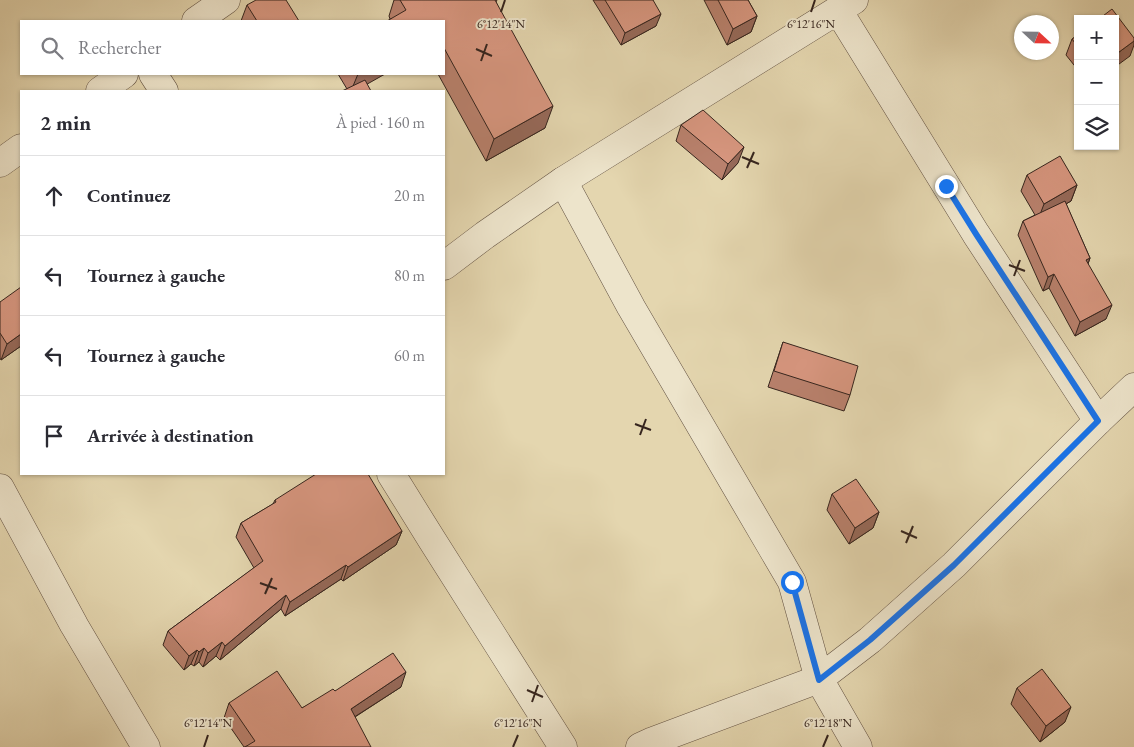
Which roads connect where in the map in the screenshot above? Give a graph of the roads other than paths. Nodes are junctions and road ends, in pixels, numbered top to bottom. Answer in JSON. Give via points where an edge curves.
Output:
{"nodes":[{"id":1,"x":226,"y":0,"type":"edge"},
{"id":2,"x":846,"y":5,"type":"edge"},
{"id":3,"x":197,"y":20,"type":"edge"},
{"id":4,"x":123,"y":75,"type":"edge"},
{"id":5,"x":154,"y":75,"type":"edge"},
{"id":6,"x":101,"y":90,"type":"edge"},
{"id":7,"x":163,"y":90,"type":"edge"},
{"id":8,"x":20,"y":149,"type":"edge"},
{"id":9,"x":0,"y":163,"type":"edge"},
{"id":10,"x":563,"y":181,"type":"junction"},
{"id":11,"x":445,"y":265,"type":"edge"},
{"id":12,"x":1134,"y":387,"type":"edge"},
{"id":13,"x":1098,"y":421,"type":"junction"},
{"id":14,"x":392,"y":475,"type":"edge"},
{"id":15,"x":0,"y":488,"type":"edge"},
{"id":16,"x":819,"y":680,"type":"junction"},
{"id":17,"x":146,"y":747,"type":"edge"},
{"id":18,"x":563,"y":747,"type":"edge"},
{"id":19,"x":640,"y":747,"type":"edge"},
{"id":20,"x":858,"y":747,"type":"edge"}],
"edges":[{"from":1,"to":3,"type":"street"},
{"from":2,"to":10,"type":"street"},
{"from":2,"to":13,"type":"street","via":[[976,234]]},
{"from":4,"to":6,"type":"street"},
{"from":5,"to":7,"type":"street"},
{"from":8,"to":9,"type":"street"},
{"from":10,"to":11,"type":"street"},
{"from":10,"to":16,"type":"street","via":[[631,307],[792,582]]},
{"from":12,"to":13,"type":"street"},
{"from":13,"to":16,"type":"street","via":[[954,565],[870,640]]},
{"from":14,"to":18,"type":"street"},
{"from":15,"to":17,"type":"street","via":[[74,625]]},
{"from":16,"to":19,"type":"street"},
{"from":16,"to":20,"type":"street"}]}
